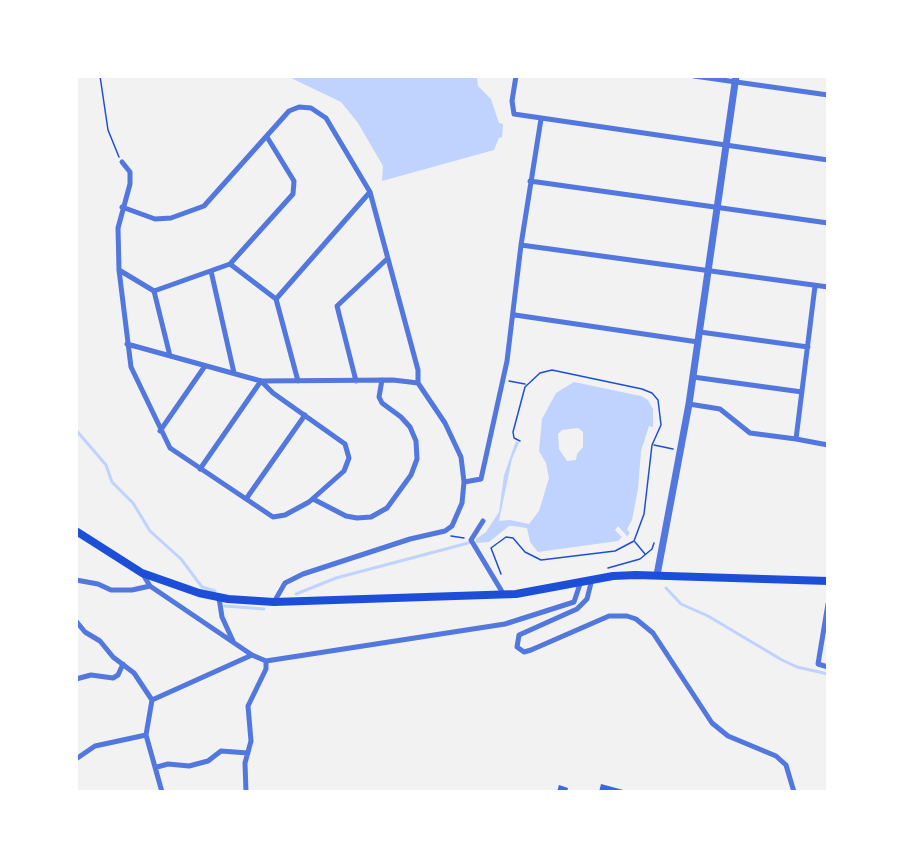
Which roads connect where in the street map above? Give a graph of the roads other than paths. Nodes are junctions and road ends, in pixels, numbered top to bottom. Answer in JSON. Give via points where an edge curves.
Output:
{"nodes":[{"id":1,"x":516,"y":76,"type":"edge"},
{"id":2,"x":694,"y":76,"type":"edge"},
{"id":3,"x":735,"y":79,"type":"edge"},
{"id":4,"x":828,"y":95,"type":"edge"},
{"id":5,"x":541,"y":119,"type":"junction"},
{"id":6,"x":267,"y":137,"type":"junction"},
{"id":7,"x":725,"y":145,"type":"junction"},
{"id":8,"x":828,"y":160,"type":"edge"},
{"id":9,"x":122,"y":162,"type":"road end"},
{"id":10,"x":530,"y":182,"type":"junction"},
{"id":11,"x":370,"y":192,"type":"junction"},
{"id":12,"x":122,"y":207,"type":"junction"},
{"id":13,"x":717,"y":208,"type":"junction"},
{"id":14,"x":828,"y":223,"type":"edge"},
{"id":15,"x":521,"y":245,"type":"junction"},
{"id":16,"x":387,"y":259,"type":"junction"},
{"id":17,"x":230,"y":264,"type":"junction"},
{"id":18,"x":119,"y":270,"type":"junction"},
{"id":19,"x":709,"y":270,"type":"junction"},
{"id":20,"x":211,"y":271,"type":"junction"},
{"id":21,"x":816,"y":286,"type":"junction"},
{"id":22,"x":828,"y":287,"type":"edge"},
{"id":23,"x":154,"y":291,"type":"junction"},
{"id":24,"x":276,"y":299,"type":"junction"},
{"id":25,"x":515,"y":315,"type":"junction"},
{"id":26,"x":700,"y":332,"type":"junction"},
{"id":27,"x":698,"y":342,"type":"junction"},
{"id":28,"x":127,"y":344,"type":"junction"},
{"id":29,"x":808,"y":347,"type":"junction"},
{"id":30,"x":170,"y":356,"type":"junction"},
{"id":31,"x":205,"y":366,"type":"junction"},
{"id":32,"x":234,"y":373,"type":"junction"},
{"id":33,"x":693,"y":377,"type":"junction"},
{"id":34,"x":382,"y":380,"type":"junction"},
{"id":35,"x":261,"y":381,"type":"junction"},
{"id":36,"x":298,"y":381,"type":"junction"},
{"id":37,"x":357,"y":381,"type":"junction"},
{"id":38,"x":418,"y":383,"type":"junction"},
{"id":39,"x":802,"y":392,"type":"junction"},
{"id":40,"x":689,"y":404,"type":"junction"},
{"id":41,"x":305,"y":415,"type":"junction"},
{"id":42,"x":160,"y":431,"type":"junction"},
{"id":43,"x":796,"y":439,"type":"junction"},
{"id":44,"x":828,"y":445,"type":"edge"},
{"id":45,"x":200,"y":469,"type":"junction"},
{"id":46,"x":464,"y":482,"type":"junction"},
{"id":47,"x":246,"y":499,"type":"junction"},
{"id":48,"x":313,"y":499,"type":"junction"},
{"id":49,"x":483,"y":521,"type":"dead end"},
{"id":50,"x":76,"y":531,"type":"edge"},
{"id":51,"x":142,"y":573,"type":"junction"},
{"id":52,"x":657,"y":575,"type":"junction"},
{"id":53,"x":592,"y":579,"type":"junction"},
{"id":54,"x":76,"y":580,"type":"edge"},
{"id":55,"x":581,"y":581,"type":"junction"},
{"id":56,"x":828,"y":581,"type":"edge"},
{"id":57,"x":150,"y":586,"type":"junction"},
{"id":58,"x":504,"y":595,"type":"junction"},
{"id":59,"x":219,"y":598,"type":"junction"},
{"id":60,"x":274,"y":602,"type":"junction"},
{"id":61,"x":828,"y":604,"type":"edge"},
{"id":62,"x":76,"y":621,"type":"edge"},
{"id":63,"x":234,"y":643,"type":"junction"},
{"id":64,"x":252,"y":655,"type":"junction"},
{"id":65,"x":266,"y":662,"type":"junction"},
{"id":66,"x":123,"y":664,"type":"junction"},
{"id":67,"x":828,"y":667,"type":"edge"},
{"id":68,"x":76,"y":679,"type":"edge"},
{"id":69,"x":152,"y":700,"type":"junction"},
{"id":70,"x":146,"y":735,"type":"junction"},
{"id":71,"x":248,"y":753,"type":"junction"},
{"id":72,"x":76,"y":759,"type":"edge"},
{"id":73,"x":157,"y":767,"type":"junction"},
{"id":74,"x":162,"y":792,"type":"edge"},
{"id":75,"x":246,"y":792,"type":"edge"},
{"id":76,"x":794,"y":792,"type":"edge"}],
"edges":[{"from":1,"to":5,"type":"street","via":[[514,114]]},
{"from":2,"to":3,"type":"street"},
{"from":3,"to":4,"type":"street"},
{"from":3,"to":7,"type":"street"},
{"from":5,"to":7,"type":"street"},
{"from":5,"to":10,"type":"street"},
{"from":6,"to":11,"type":"street","via":[[290,111],[299,107],[320,112]]},
{"from":6,"to":12,"type":"street","via":[[204,206],[189,214],[154,219]]},
{"from":6,"to":17,"type":"street","via":[[295,188]]},
{"from":7,"to":8,"type":"street"},
{"from":7,"to":13,"type":"street"},
{"from":9,"to":12,"type":"street","via":[[130,172]]},
{"from":10,"to":13,"type":"street"},
{"from":10,"to":15,"type":"street"},
{"from":11,"to":16,"type":"street"},
{"from":11,"to":24,"type":"street"},
{"from":12,"to":18,"type":"street"},
{"from":13,"to":14,"type":"street"},
{"from":13,"to":19,"type":"street"},
{"from":15,"to":19,"type":"street"},
{"from":15,"to":25,"type":"street"},
{"from":16,"to":37,"type":"street","via":[[337,306]]},
{"from":16,"to":38,"type":"street","via":[[418,370]]},
{"from":17,"to":20,"type":"street"},
{"from":17,"to":24,"type":"street"},
{"from":18,"to":23,"type":"street"},
{"from":18,"to":28,"type":"street"},
{"from":19,"to":21,"type":"street"},
{"from":19,"to":26,"type":"street"},
{"from":20,"to":23,"type":"street"},
{"from":20,"to":32,"type":"street"},
{"from":21,"to":22,"type":"street"},
{"from":21,"to":29,"type":"street"},
{"from":23,"to":30,"type":"street"},
{"from":24,"to":36,"type":"street"},
{"from":25,"to":27,"type":"street"},
{"from":25,"to":46,"type":"street","via":[[481,479]]},
{"from":26,"to":27,"type":"street"},
{"from":26,"to":29,"type":"street"},
{"from":27,"to":33,"type":"street"},
{"from":28,"to":30,"type":"street"},
{"from":28,"to":42,"type":"street","via":[[131,367]]},
{"from":29,"to":39,"type":"street"},
{"from":30,"to":31,"type":"street"},
{"from":31,"to":32,"type":"street"},
{"from":31,"to":42,"type":"street"},
{"from":32,"to":35,"type":"street"},
{"from":33,"to":39,"type":"street"},
{"from":33,"to":40,"type":"street"},
{"from":34,"to":37,"type":"street"},
{"from":34,"to":38,"type":"street"},
{"from":34,"to":48,"type":"street","via":[[382,403],[410,427],[416,441],[417,459],[411,476],[387,508],[371,517],[346,516]]},
{"from":35,"to":36,"type":"street"},
{"from":35,"to":41,"type":"street"},
{"from":35,"to":45,"type":"street"},
{"from":36,"to":37,"type":"street"},
{"from":38,"to":46,"type":"street","via":[[456,443]]},
{"from":39,"to":43,"type":"street"},
{"from":40,"to":43,"type":"street","via":[[720,409],[750,433]]},
{"from":40,"to":52,"type":"street"},
{"from":41,"to":47,"type":"street"},
{"from":41,"to":48,"type":"street","via":[[345,444],[349,458],[344,471]]},
{"from":42,"to":45,"type":"street","via":[[170,448]]},
{"from":43,"to":44,"type":"street"},
{"from":45,"to":47,"type":"street"},
{"from":46,"to":60,"type":"street","via":[[452,526],[303,574],[285,582]]},
{"from":47,"to":48,"type":"street","via":[[273,517],[285,515]]},
{"from":49,"to":58,"type":"street","via":[[472,542]]},
{"from":50,"to":51,"type":"main road"},
{"from":51,"to":57,"type":"street"},
{"from":51,"to":59,"type":"main road"},
{"from":52,"to":53,"type":"main road"},
{"from":52,"to":56,"type":"main road"},
{"from":53,"to":55,"type":"main road"},
{"from":53,"to":76,"type":"street","via":[[587,599],[578,609],[519,635],[517,647],[525,652],[531,650],[609,616],[636,619],[653,633],[712,723],[728,736],[776,756],[786,765]]},
{"from":54,"to":57,"type":"street","via":[[111,591]]},
{"from":55,"to":58,"type":"main road"},
{"from":55,"to":65,"type":"street","via":[[574,602],[505,624]]},
{"from":57,"to":63,"type":"street"},
{"from":58,"to":60,"type":"main road"},
{"from":59,"to":60,"type":"main road"},
{"from":59,"to":63,"type":"street","via":[[226,630]]},
{"from":61,"to":67,"type":"street","via":[[818,664]]},
{"from":62,"to":66,"type":"street"},
{"from":63,"to":64,"type":"street"},
{"from":64,"to":65,"type":"street"},
{"from":64,"to":69,"type":"street"},
{"from":65,"to":71,"type":"street","via":[[248,706]]},
{"from":66,"to":68,"type":"street","via":[[113,678],[91,675]]},
{"from":66,"to":69,"type":"street"},
{"from":69,"to":70,"type":"street"},
{"from":70,"to":72,"type":"street","via":[[95,746]]},
{"from":70,"to":73,"type":"street"},
{"from":71,"to":73,"type":"street","via":[[221,751],[208,761],[189,766]]},
{"from":71,"to":75,"type":"street"},
{"from":73,"to":74,"type":"street"}]}
